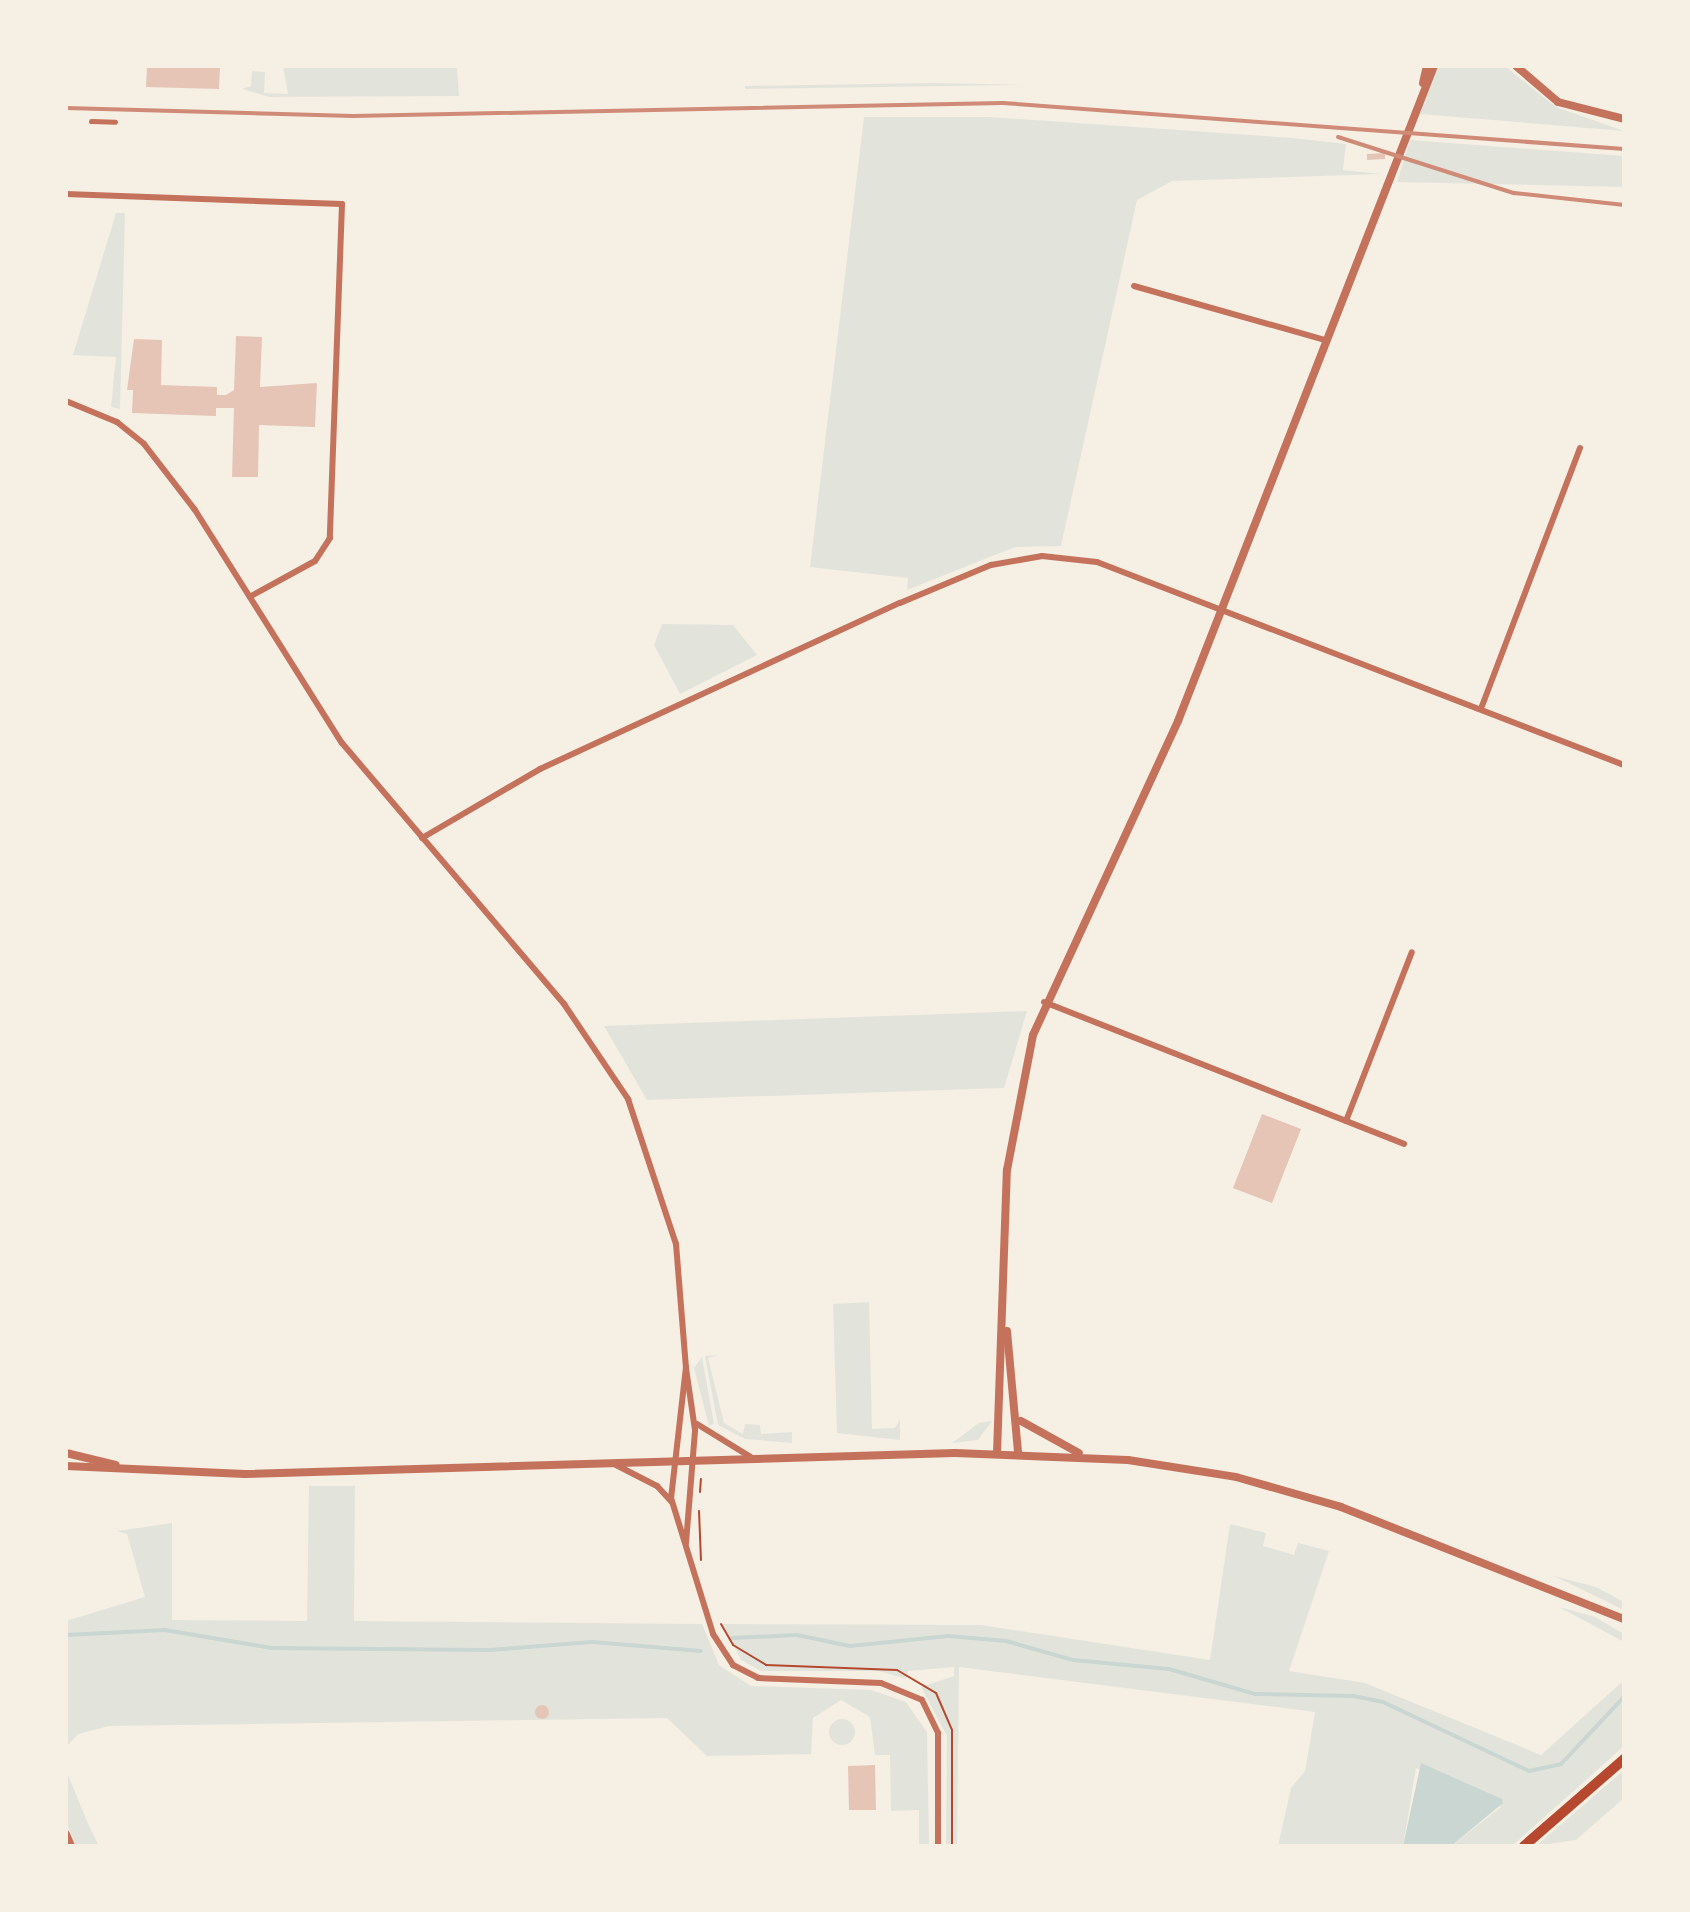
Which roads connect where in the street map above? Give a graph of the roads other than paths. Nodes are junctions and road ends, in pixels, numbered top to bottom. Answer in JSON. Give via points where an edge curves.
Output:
{"nodes":[{"id":1,"x":1427,"y":66,"type":"edge"},
{"id":2,"x":1434,"y":66,"type":"edge"},
{"id":3,"x":1517,"y":69,"type":"edge"},
{"id":4,"x":1418,"y":103,"type":"junction"},
{"id":5,"x":1624,"y":119,"type":"edge"},
{"id":6,"x":91,"y":121,"type":"dead end"},
{"id":7,"x":115,"y":122,"type":"dead end"},
{"id":8,"x":66,"y":194,"type":"edge"},
{"id":9,"x":1134,"y":286,"type":"dead end"},
{"id":10,"x":1325,"y":340,"type":"junction"},
{"id":11,"x":66,"y":401,"type":"edge"},
{"id":12,"x":1580,"y":448,"type":"dead end"},
{"id":13,"x":251,"y":596,"type":"junction"},
{"id":14,"x":1223,"y":609,"type":"junction"},
{"id":15,"x":1482,"y":706,"type":"junction"},
{"id":16,"x":1624,"y":765,"type":"edge"},
{"id":17,"x":422,"y":838,"type":"junction"},
{"id":18,"x":1412,"y":952,"type":"dead end"},
{"id":19,"x":1044,"y":1002,"type":"junction"},
{"id":20,"x":1346,"y":1121,"type":"junction"},
{"id":21,"x":1404,"y":1144,"type":"dead end"},
{"id":22,"x":1005,"y":1313,"type":"junction"},
{"id":23,"x":686,"y":1367,"type":"junction"},
{"id":24,"x":695,"y":1421,"type":"junction"},
{"id":25,"x":1021,"y":1421,"type":"junction"},
{"id":26,"x":66,"y":1453,"type":"edge"},
{"id":27,"x":997,"y":1453,"type":"junction"},
{"id":28,"x":1018,"y":1453,"type":"junction"},
{"id":29,"x":1087,"y":1456,"type":"junction"},
{"id":30,"x":754,"y":1459,"type":"junction"},
{"id":31,"x":692,"y":1462,"type":"junction"},
{"id":32,"x":672,"y":1463,"type":"junction"},
{"id":33,"x":616,"y":1465,"type":"junction"},
{"id":34,"x":66,"y":1466,"type":"edge"},
{"id":35,"x":132,"y":1469,"type":"junction"},
{"id":36,"x":672,"y":1502,"type":"junction"},
{"id":37,"x":686,"y":1547,"type":"junction"},
{"id":38,"x":1622,"y":1620,"type":"edge"},
{"id":39,"x":1624,"y":1759,"type":"edge"},
{"id":40,"x":66,"y":1834,"type":"edge"},
{"id":41,"x":71,"y":1846,"type":"edge"},
{"id":42,"x":938,"y":1846,"type":"edge"},
{"id":43,"x":1524,"y":1846,"type":"edge"}],
"edges":[{"from":1,"to":4,"type":"street"},
{"from":2,"to":4,"type":"street"},
{"from":3,"to":5,"type":"street","via":[[1558,102]]},
{"from":4,"to":10,"type":"street"},
{"from":6,"to":7,"type":"street"},
{"from":8,"to":13,"type":"street","via":[[342,204],[330,538],[315,561]]},
{"from":9,"to":10,"type":"street"},
{"from":10,"to":14,"type":"street"},
{"from":11,"to":13,"type":"street","via":[[117,422],[144,444]]},
{"from":12,"to":15,"type":"street"},
{"from":13,"to":17,"type":"street","via":[[342,743]]},
{"from":14,"to":15,"type":"street"},
{"from":14,"to":17,"type":"street","via":[[1073,557],[991,565],[540,769]]},
{"from":14,"to":19,"type":"street","via":[[1159,764]]},
{"from":15,"to":16,"type":"street"},
{"from":17,"to":23,"type":"street","via":[[564,1004],[628,1099],[676,1244]]},
{"from":18,"to":20,"type":"street"},
{"from":19,"to":20,"type":"street"},
{"from":19,"to":22,"type":"street","via":[[1013,1120]]},
{"from":20,"to":21,"type":"street"},
{"from":22,"to":25,"type":"street"},
{"from":22,"to":27,"type":"street"},
{"from":23,"to":24,"type":"street"},
{"from":23,"to":32,"type":"street"},
{"from":24,"to":30,"type":"street"},
{"from":24,"to":31,"type":"street"},
{"from":25,"to":28,"type":"street"},
{"from":25,"to":29,"type":"street"},
{"from":26,"to":35,"type":"street"},
{"from":27,"to":28,"type":"street"},
{"from":27,"to":30,"type":"street"},
{"from":28,"to":29,"type":"street"},
{"from":29,"to":38,"type":"street","via":[[1286,1489],[1406,1529]]},
{"from":30,"to":31,"type":"street"},
{"from":31,"to":32,"type":"street"},
{"from":31,"to":37,"type":"street"},
{"from":32,"to":33,"type":"street"},
{"from":32,"to":36,"type":"street"},
{"from":33,"to":35,"type":"street","via":[[245,1474]]},
{"from":33,"to":36,"type":"street"},
{"from":34,"to":35,"type":"street"},
{"from":36,"to":37,"type":"street"},
{"from":37,"to":42,"type":"street","via":[[718,1645],[745,1672],[774,1681],[881,1683],[922,1700],[938,1733]]},
{"from":39,"to":43,"type":"main road"},
{"from":40,"to":41,"type":"street"}]}
